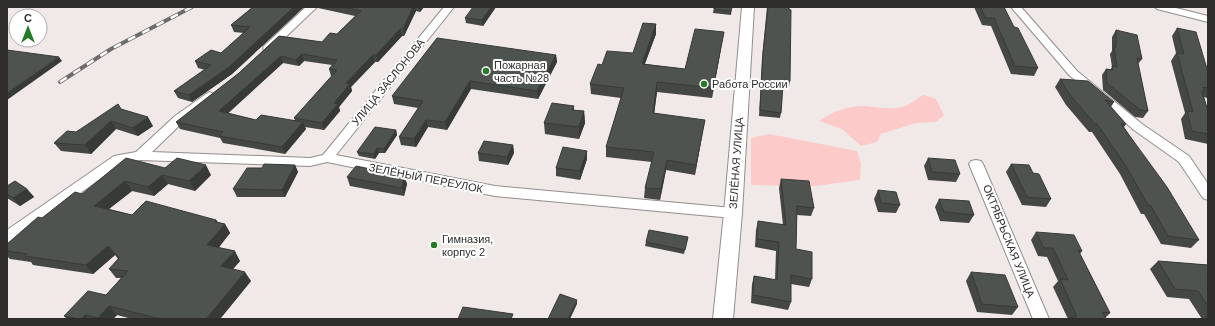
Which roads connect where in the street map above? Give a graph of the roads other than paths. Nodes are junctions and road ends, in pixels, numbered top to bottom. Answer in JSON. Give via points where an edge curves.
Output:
{"nodes":[{"id":1,"x":312,"y":7,"type":"edge"},
{"id":2,"x":449,"y":7,"type":"edge"},
{"id":3,"x":748,"y":7,"type":"edge"},
{"id":4,"x":1016,"y":7,"type":"edge"},
{"id":5,"x":1160,"y":7,"type":"edge"},
{"id":6,"x":1208,"y":19,"type":"edge"},
{"id":7,"x":260,"y":56,"type":"edge"},
{"id":8,"x":217,"y":91,"type":"edge"},
{"id":9,"x":140,"y":156,"type":"junction"},
{"id":10,"x":327,"y":158,"type":"junction"},
{"id":11,"x":976,"y":164,"type":"dead end"},
{"id":12,"x":1208,"y":195,"type":"edge"},
{"id":13,"x":733,"y":213,"type":"junction"},
{"id":14,"x":7,"y":238,"type":"edge"},
{"id":15,"x":723,"y":319,"type":"edge"},
{"id":16,"x":1041,"y":319,"type":"edge"}],
"edges":[{"from":1,"to":7,"type":"street"},
{"from":2,"to":10,"type":"street","name":"УЛИЦА ЗАСЛОНОВА"},
{"from":3,"to":13,"type":"street","name":"ЗЕЛЁНАЯ УЛИЦА"},
{"from":4,"to":12,"type":"street","via":[[1073,73],[1138,127],[1184,160]]},
{"from":5,"to":6,"type":"street"},
{"from":8,"to":9,"type":"street","via":[[179,119]]},
{"from":9,"to":10,"type":"street","name":"ЗЕЛЁНЫЙ ПЕРЕУЛОК","via":[[310,162]]},
{"from":9,"to":14,"type":"street","name":"ЗЕЛЁНЫЙ ПЕРЕУЛОК","via":[[119,159]]},
{"from":10,"to":13,"type":"street","name":"ЗЕЛЁНЫЙ ПЕРЕУЛОК","via":[[495,191]]},
{"from":11,"to":16,"type":"street","name":"ОКТЯБРЬСКАЯ УЛИЦА"},
{"from":13,"to":15,"type":"street","name":"ЗЕЛЁНАЯ УЛИЦА"}]}
